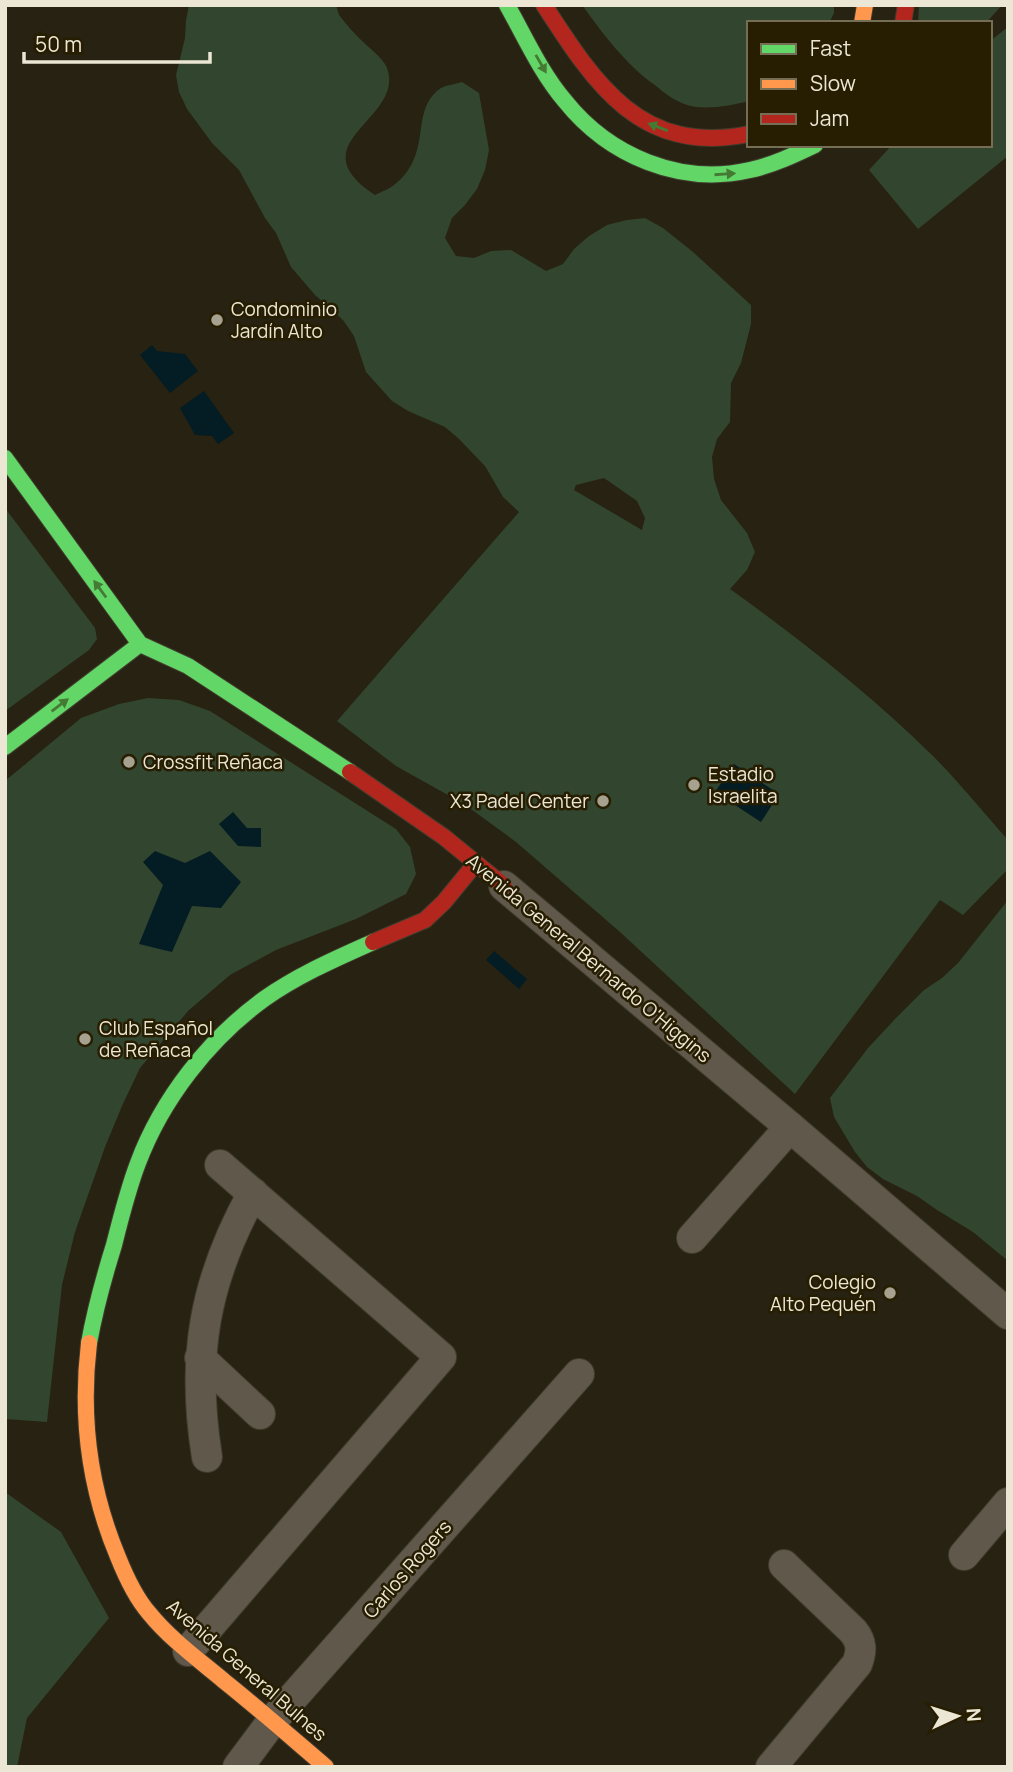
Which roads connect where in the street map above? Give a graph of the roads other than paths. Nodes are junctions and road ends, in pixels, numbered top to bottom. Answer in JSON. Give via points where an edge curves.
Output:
{"nodes":[{"id":1,"x":507,"y":5,"type":"edge"},
{"id":2,"x":544,"y":5,"type":"edge"},
{"id":3,"x":747,"y":134,"type":"edge"},
{"id":4,"x":811,"y":147,"type":"edge"},
{"id":5,"x":5,"y":458,"type":"edge"},
{"id":6,"x":140,"y":644,"type":"junction"},
{"id":7,"x":5,"y":747,"type":"edge"},
{"id":8,"x":444,"y":838,"type":"junction"},
{"id":9,"x":446,"y":860,"type":"dead end"},
{"id":10,"x":476,"y":863,"type":"junction"},
{"id":11,"x":443,"y":881,"type":"dead end"},
{"id":12,"x":485,"y":891,"type":"junction"},
{"id":13,"x":425,"y":920,"type":"junction"},
{"id":14,"x":790,"y":1126,"type":"junction"},
{"id":15,"x":220,"y":1165,"type":"dead end"},
{"id":16,"x":253,"y":1193,"type":"junction"},
{"id":17,"x":692,"y":1238,"type":"dead end"},
{"id":18,"x":1008,"y":1314,"type":"edge"},
{"id":19,"x":200,"y":1358,"type":"junction"},
{"id":20,"x":579,"y":1374,"type":"dead end"},
{"id":21,"x":260,"y":1414,"type":"dead end"},
{"id":22,"x":207,"y":1457,"type":"dead end"},
{"id":23,"x":1008,"y":1503,"type":"edge"},
{"id":24,"x":964,"y":1555,"type":"dead end"},
{"id":25,"x":784,"y":1564,"type":"dead end"},
{"id":26,"x":188,"y":1651,"type":"junction"},
{"id":27,"x":273,"y":1720,"type":"junction"},
{"id":28,"x":238,"y":1767,"type":"edge"},
{"id":29,"x":326,"y":1767,"type":"edge"},
{"id":30,"x":771,"y":1767,"type":"edge"}],
"edges":[{"from":1,"to":4,"type":"street","one_way":true,"via":[[564,101],[590,129],[633,158],[677,172],[724,174],[782,162]]},
{"from":3,"to":2,"type":"street","one_way":true,"via":[[695,137],[638,119],[593,78]]},
{"from":6,"to":5,"type":"street","one_way":true},
{"from":7,"to":6,"type":"street","one_way":true},
{"from":6,"to":8,"type":"street","name":"Avenida General Bernardo O'Higgins","via":[[240,698]]},
{"from":8,"to":9,"type":"street"},
{"from":8,"to":10,"type":"street","name":"Avenida General Bernardo O'Higgins"},
{"from":10,"to":12,"type":"street","name":"Avenida General Bernardo O'Higgins"},
{"from":10,"to":13,"type":"street","name":"Avenida General Bulnes"},
{"from":11,"to":13,"type":"street"},
{"from":12,"to":13,"type":"street"},
{"from":12,"to":14,"type":"street","name":"Avenida General Bernardo O'Higgins"},
{"from":13,"to":26,"type":"street","name":"Avenida General Bulnes","via":[[314,968],[235,1023],[188,1073],[169,1101],[127,1195],[89,1343],[86,1442],[100,1510],[127,1577],[145,1609]]},
{"from":14,"to":17,"type":"street"},
{"from":14,"to":18,"type":"street","name":"Avenida General Bernardo O'Higgins"},
{"from":15,"to":16,"type":"street"},
{"from":16,"to":19,"type":"street","via":[[219,1267]]},
{"from":16,"to":26,"type":"street","via":[[441,1357]]},
{"from":19,"to":21,"type":"street"},
{"from":19,"to":22,"type":"street"},
{"from":20,"to":27,"type":"street","name":"Carlos Rogers"},
{"from":23,"to":24,"type":"street"},
{"from":25,"to":30,"type":"street","via":[[853,1631],[861,1650],[857,1664]]},
{"from":26,"to":27,"type":"street","name":"Avenida General Bulnes"},
{"from":27,"to":28,"type":"street","name":"Carlos Rogers"},
{"from":27,"to":29,"type":"street","name":"Avenida General Bulnes"}]}
